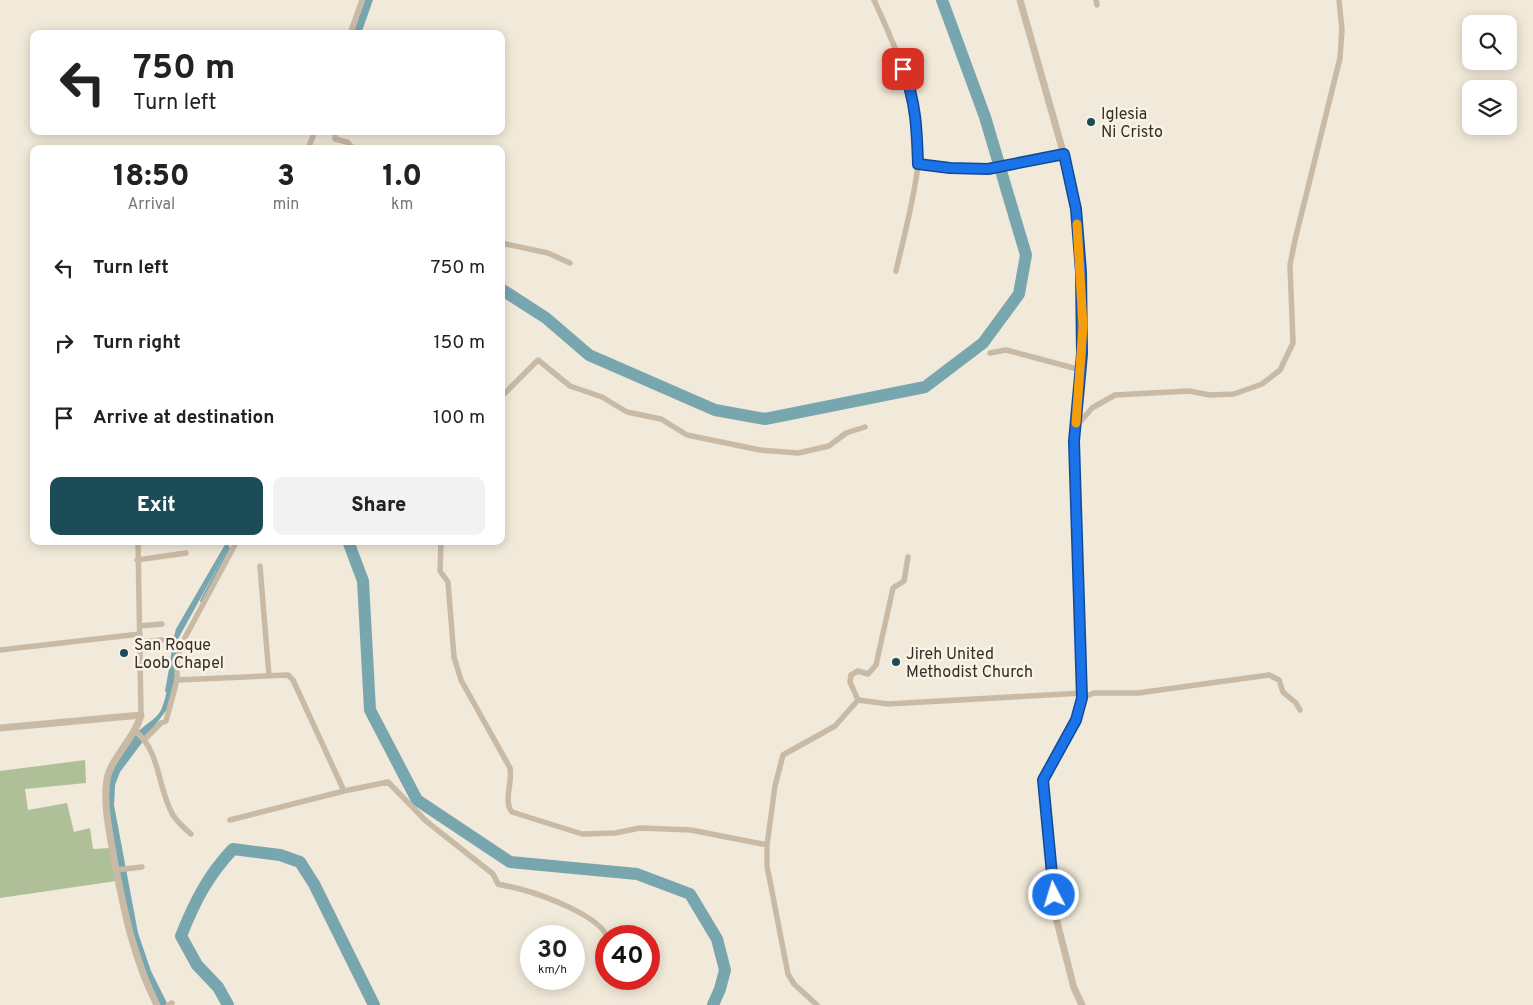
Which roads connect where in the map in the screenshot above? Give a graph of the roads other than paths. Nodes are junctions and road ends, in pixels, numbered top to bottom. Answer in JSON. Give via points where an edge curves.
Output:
{"nodes":[{"id":1,"x":362,"y":0,"type":"edge"},
{"id":2,"x":874,"y":0,"type":"edge"},
{"id":3,"x":1020,"y":0,"type":"edge"},
{"id":4,"x":1339,"y":0,"type":"edge"},
{"id":5,"x":351,"y":30,"type":"edge"},
{"id":6,"x":335,"y":135,"type":"edge"},
{"id":7,"x":351,"y":145,"type":"edge"},
{"id":8,"x":1064,"y":154,"type":"junction"},
{"id":9,"x":918,"y":164,"type":"junction"},
{"id":10,"x":505,"y":244,"type":"edge"},
{"id":11,"x":570,"y":263,"type":"dead end"},
{"id":12,"x":896,"y":271,"type":"dead end"},
{"id":13,"x":990,"y":353,"type":"dead end"},
{"id":14,"x":1081,"y":370,"type":"junction"},
{"id":15,"x":505,"y":393,"type":"edge"},
{"id":16,"x":865,"y":427,"type":"dead end"},
{"id":17,"x":1076,"y":427,"type":"junction"},
{"id":18,"x":138,"y":545,"type":"edge"},
{"id":19,"x":235,"y":545,"type":"edge"},
{"id":20,"x":441,"y":545,"type":"edge"},
{"id":21,"x":186,"y":553,"type":"dead end"},
{"id":22,"x":908,"y":558,"type":"dead end"},
{"id":23,"x":137,"y":560,"type":"junction"},
{"id":24,"x":260,"y":566,"type":"dead end"},
{"id":25,"x":162,"y":624,"type":"dead end"},
{"id":26,"x":140,"y":626,"type":"junction"},
{"id":27,"x":140,"y":634,"type":"junction"},
{"id":28,"x":162,"y":640,"type":"dead end"},
{"id":29,"x":140,"y":642,"type":"junction"},
{"id":30,"x":0,"y":650,"type":"edge"},
{"id":31,"x":269,"y":676,"type":"junction"},
{"id":32,"x":178,"y":680,"type":"junction"},
{"id":33,"x":1082,"y":696,"type":"junction"},
{"id":34,"x":858,"y":700,"type":"junction"},
{"id":35,"x":1300,"y":710,"type":"dead end"},
{"id":36,"x":141,"y":716,"type":"junction"},
{"id":37,"x":0,"y":728,"type":"edge"},
{"id":38,"x":136,"y":732,"type":"junction"},
{"id":39,"x":145,"y":740,"type":"junction"},
{"id":40,"x":344,"y":791,"type":"junction"},
{"id":41,"x":230,"y":820,"type":"dead end"},
{"id":42,"x":191,"y":834,"type":"dead end"},
{"id":43,"x":767,"y":845,"type":"junction"},
{"id":44,"x":142,"y":868,"type":"dead end"},
{"id":45,"x":118,"y":870,"type":"junction"},
{"id":46,"x":596,"y":925,"type":"edge"},
{"id":47,"x":157,"y":1005,"type":"edge"},
{"id":48,"x":817,"y":1005,"type":"edge"},
{"id":49,"x":1082,"y":1005,"type":"edge"}],
"edges":[{"from":1,"to":5,"type":"street"},
{"from":2,"to":9,"type":"street","via":[[910,85],[916,113]]},
{"from":3,"to":8,"type":"street"},
{"from":4,"to":17,"type":"street","via":[[1340,58],[1290,265],[1293,343],[1280,370],[1262,384],[1234,394],[1210,395],[1189,391],[1115,395],[1092,408]]},
{"from":6,"to":7,"type":"street","via":[[335,138]]},
{"from":8,"to":9,"type":"street","via":[[988,169]]},
{"from":8,"to":14,"type":"street","via":[[1076,209],[1081,272]]},
{"from":9,"to":12,"type":"street"},
{"from":10,"to":11,"type":"street","via":[[548,253]]},
{"from":13,"to":14,"type":"street","via":[[1006,350]]},
{"from":14,"to":17,"type":"street"},
{"from":15,"to":16,"type":"street","via":[[538,360],[570,386],[602,397],[627,412],[661,420],[688,435],[760,450],[798,453],[829,446],[846,433]]},
{"from":17,"to":33,"type":"street"},
{"from":18,"to":23,"type":"street"},
{"from":19,"to":32,"type":"street","via":[[181,645],[177,662]]},
{"from":20,"to":43,"type":"street","via":[[440,571],[448,582],[454,657],[461,680],[510,768],[508,804],[512,812],[582,834],[640,828],[691,830]]},
{"from":21,"to":23,"type":"street"},
{"from":22,"to":34,"type":"street","via":[[904,581],[894,588],[876,665],[868,674],[858,672],[851,675],[850,682]]},
{"from":23,"to":26,"type":"street"},
{"from":24,"to":31,"type":"street"},
{"from":25,"to":26,"type":"street"},
{"from":26,"to":27,"type":"street"},
{"from":27,"to":29,"type":"street"},
{"from":27,"to":30,"type":"street"},
{"from":28,"to":29,"type":"street"},
{"from":29,"to":36,"type":"street"},
{"from":31,"to":32,"type":"street"},
{"from":31,"to":40,"type":"street","via":[[288,675],[293,680]]},
{"from":32,"to":39,"type":"street","via":[[166,720]]},
{"from":33,"to":34,"type":"street","via":[[888,704]]},
{"from":33,"to":35,"type":"street","via":[[1138,693],[1269,675],[1279,680],[1283,692],[1296,702]]},
{"from":33,"to":49,"type":"street","via":[[1076,720],[1043,780],[1055,914],[1074,988]]},
{"from":34,"to":43,"type":"street","via":[[834,726],[783,754]]},
{"from":36,"to":37,"type":"street"},
{"from":36,"to":38,"type":"street"},
{"from":38,"to":39,"type":"street"},
{"from":38,"to":45,"type":"street","via":[[107,777],[106,809]]},
{"from":39,"to":42,"type":"street","via":[[171,813]]},
{"from":40,"to":41,"type":"street"},
{"from":40,"to":46,"type":"street","via":[[388,782],[426,821],[493,874],[498,884],[560,903]]},
{"from":43,"to":48,"type":"street","via":[[767,866],[788,974]]},
{"from":44,"to":45,"type":"street"},
{"from":45,"to":47,"type":"street","via":[[134,952]]}]}
